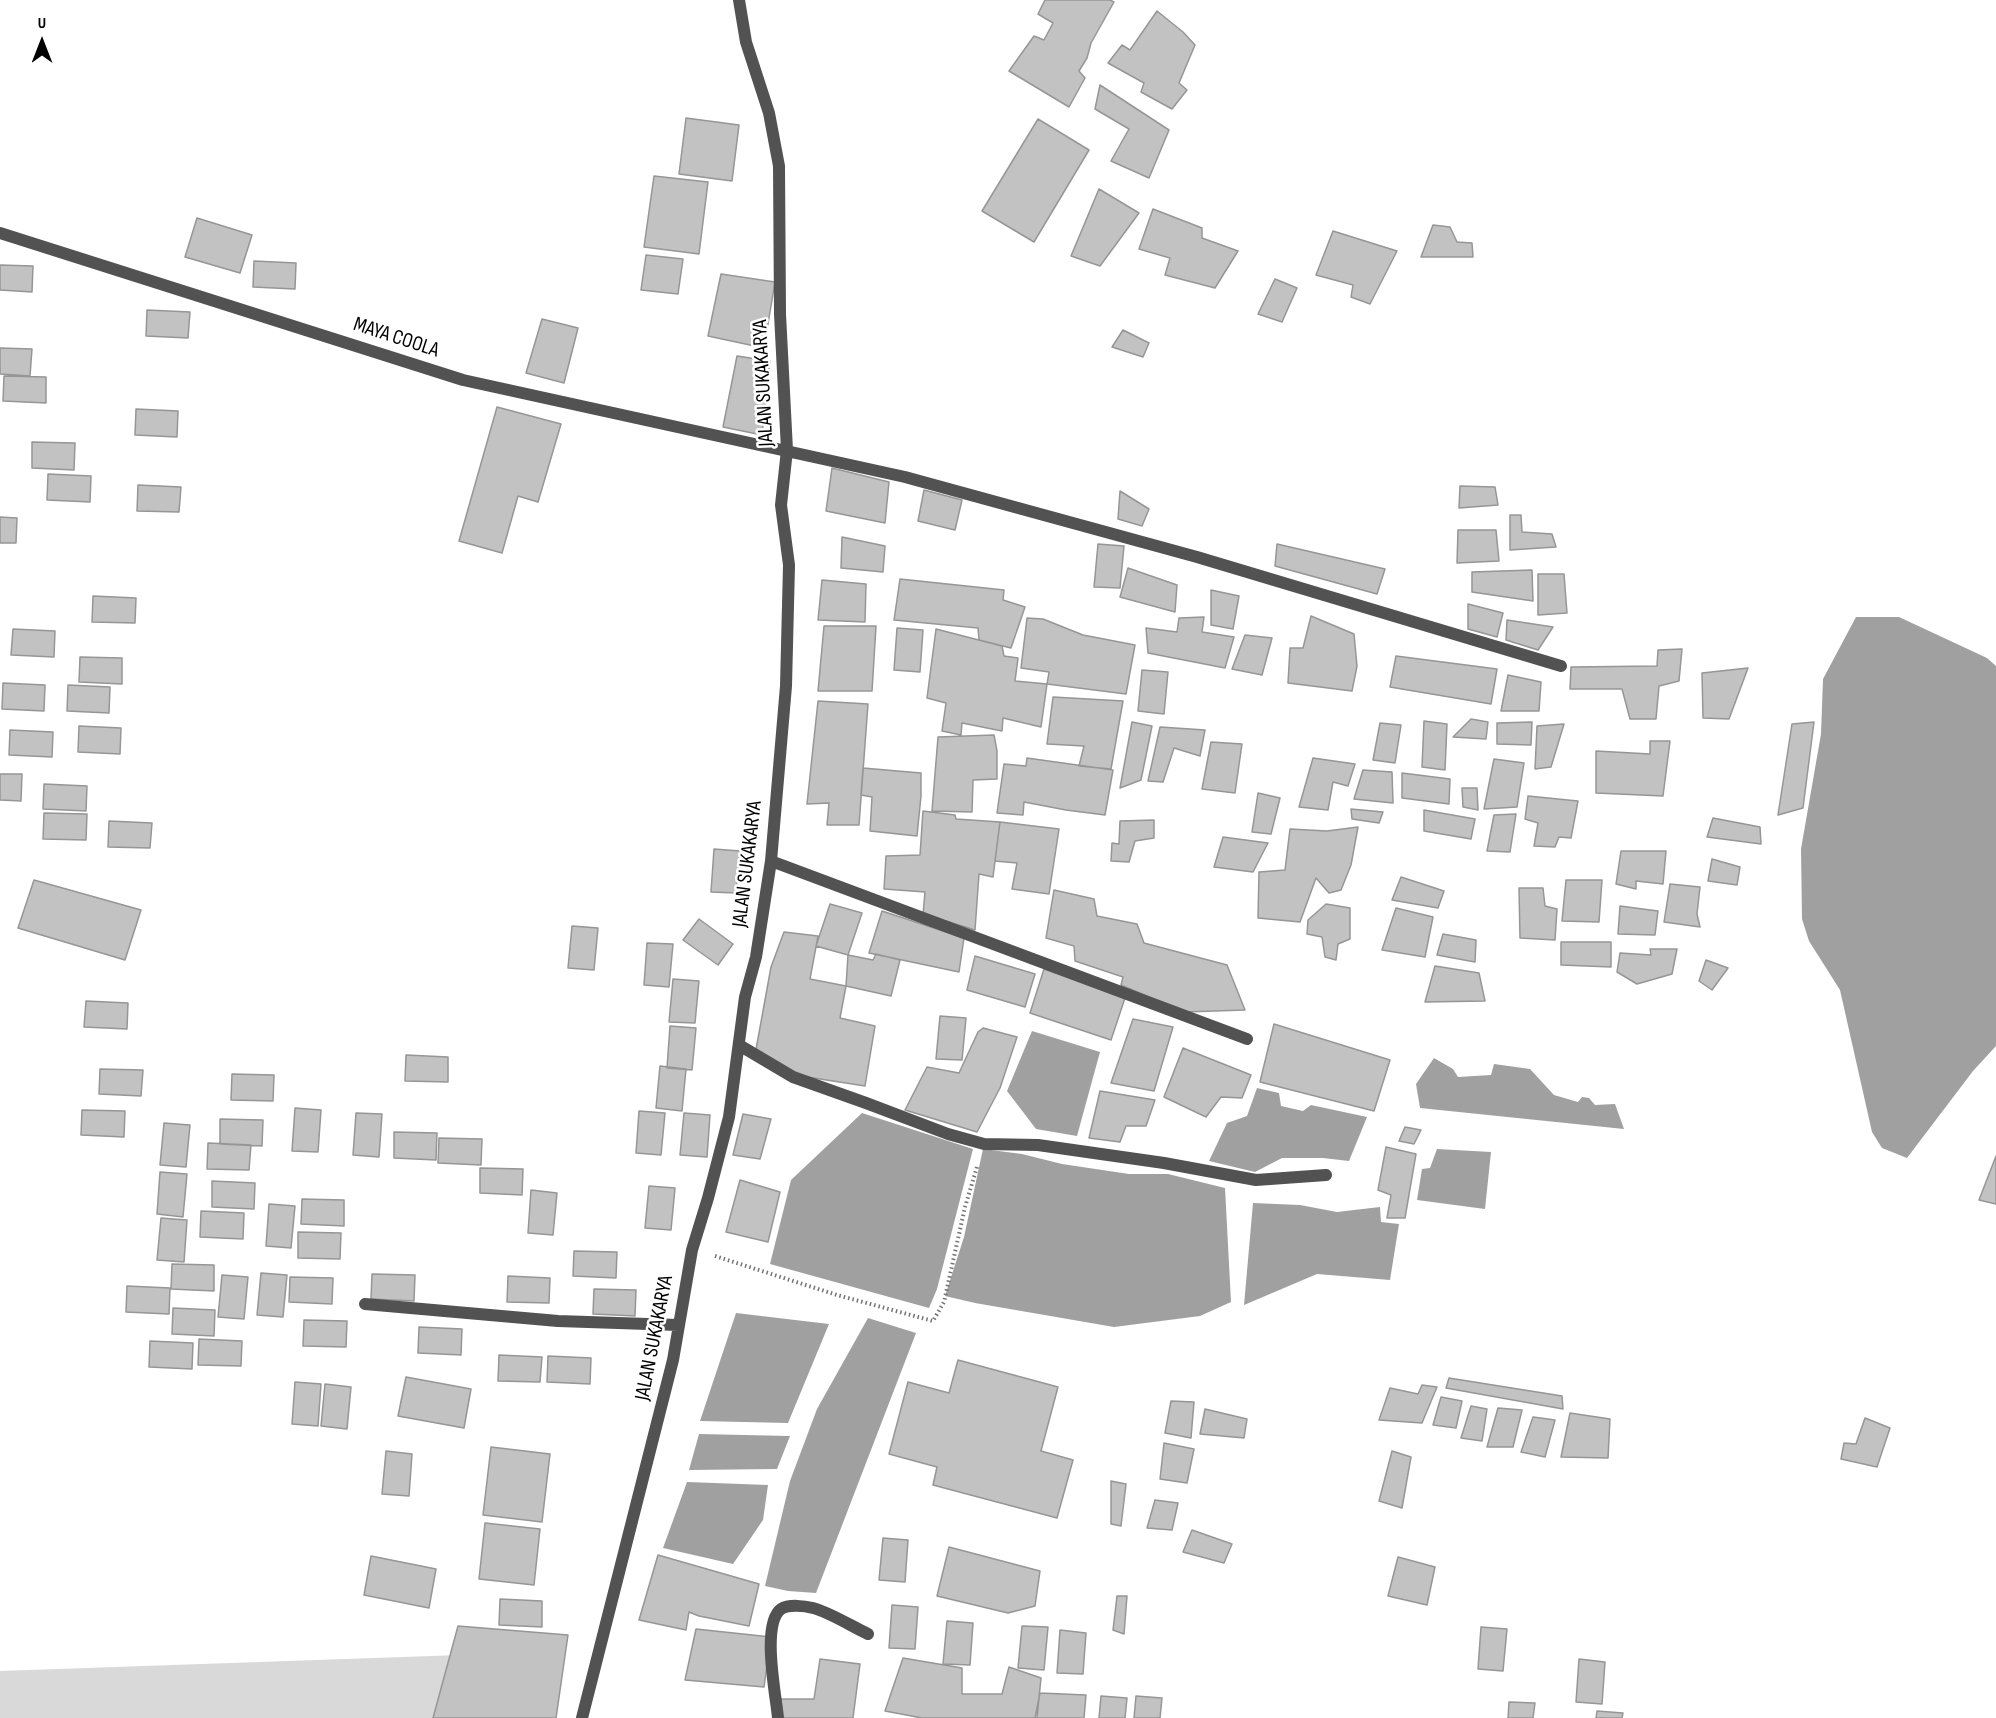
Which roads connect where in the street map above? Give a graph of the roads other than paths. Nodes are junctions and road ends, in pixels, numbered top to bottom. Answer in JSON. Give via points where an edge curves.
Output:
{"nodes":[{"id":1,"x":739,"y":0,"type":"edge"},
{"id":2,"x":0,"y":233,"type":"edge"},
{"id":3,"x":787,"y":450,"type":"junction"},
{"id":4,"x":1561,"y":666,"type":"dead end"},
{"id":5,"x":771,"y":861,"type":"junction"},
{"id":6,"x":1247,"y":1039,"type":"dead end"},
{"id":7,"x":739,"y":1045,"type":"junction"},
{"id":8,"x":1326,"y":1175,"type":"dead end"},
{"id":9,"x":365,"y":1304,"type":"dead end"},
{"id":10,"x":678,"y":1325,"type":"junction"},
{"id":11,"x":868,"y":1635,"type":"dead end"},
{"id":12,"x":582,"y":1718,"type":"edge"},
{"id":13,"x":778,"y":1718,"type":"edge"}],
"edges":[{"from":1,"to":3,"type":"street","name":"JALAN SUKAKARYA","via":[[746,42],[769,113],[779,166],[780,314]]},
{"from":2,"to":3,"type":"street","name":"MAYA COOLA","via":[[463,380]]},
{"from":3,"to":4,"type":"street","name":"MAYA COOLA","via":[[905,477],[1165,548]]},
{"from":3,"to":5,"type":"street","name":"JALAN SUKAKARYA","via":[[781,505],[789,565],[786,686]]},
{"from":5,"to":6,"type":"street"},
{"from":5,"to":7,"type":"street","name":"JALAN SUKAKARYA"},
{"from":7,"to":8,"type":"street","via":[[793,1077],[984,1144],[1038,1145],[1164,1162],[1256,1180]]},
{"from":7,"to":10,"type":"street","name":"JALAN SUKAKARYA","via":[[729,1117],[692,1250]]},
{"from":9,"to":10,"type":"street","via":[[558,1321]]},
{"from":10,"to":12,"type":"street","name":"JALAN SUKAKARYA","via":[[673,1360]]},
{"from":11,"to":13,"type":"street","via":[[815,1608],[783,1607],[776,1614],[771,1646]]}]}
